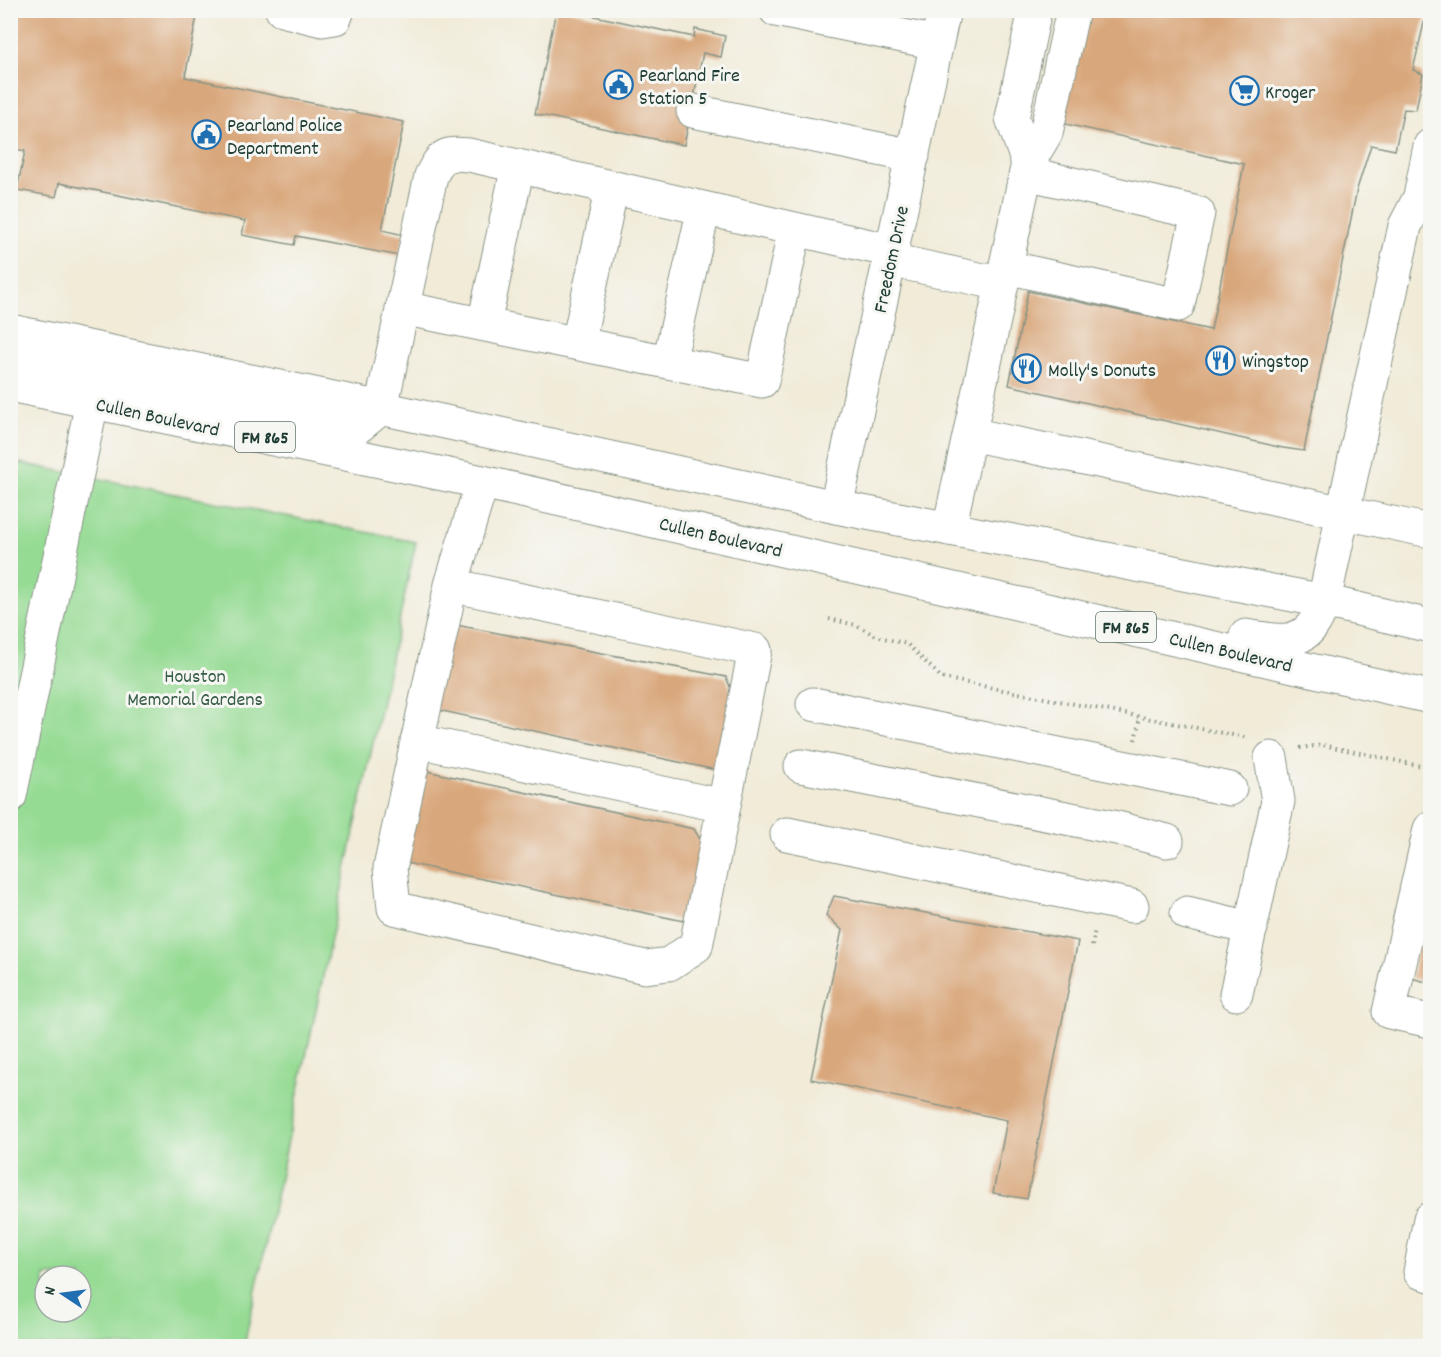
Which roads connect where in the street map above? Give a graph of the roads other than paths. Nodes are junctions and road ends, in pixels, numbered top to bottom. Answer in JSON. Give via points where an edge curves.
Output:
{"nodes":[{"id":1,"x":282,"y":10,"type":"edge"},
{"id":2,"x":338,"y":10,"type":"edge"},
{"id":3,"x":776,"y":10,"type":"edge"},
{"id":4,"x":944,"y":10,"type":"edge"},
{"id":5,"x":1035,"y":10,"type":"edge"},
{"id":6,"x":1073,"y":10,"type":"edge"},
{"id":7,"x":937,"y":43,"type":"junction"},
{"id":8,"x":693,"y":111,"type":"dead end"},
{"id":9,"x":1430,"y":149,"type":"edge"},
{"id":10,"x":912,"y":156,"type":"junction"},
{"id":11,"x":518,"y":166,"type":"junction"},
{"id":12,"x":1027,"y":168,"type":"junction"},
{"id":13,"x":612,"y":187,"type":"junction"},
{"id":14,"x":704,"y":208,"type":"junction"},
{"id":15,"x":1418,"y":228,"type":"edge"},
{"id":16,"x":795,"y":229,"type":"junction"},
{"id":17,"x":891,"y":255,"type":"junction"},
{"id":18,"x":1004,"y":276,"type":"junction"},
{"id":19,"x":402,"y":308,"type":"junction"},
{"id":20,"x":483,"y":324,"type":"junction"},
{"id":21,"x":10,"y":331,"type":"edge"},
{"id":22,"x":578,"y":344,"type":"junction"},
{"id":23,"x":10,"y":359,"type":"edge"},
{"id":24,"x":669,"y":362,"type":"junction"},
{"id":25,"x":10,"y":385,"type":"edge"},
{"id":26,"x":92,"y":402,"type":"junction"},
{"id":27,"x":381,"y":408,"type":"junction"},
{"id":28,"x":970,"y":434,"type":"junction"},
{"id":29,"x":482,"y":482,"type":"junction"},
{"id":30,"x":836,"y":507,"type":"junction"},
{"id":31,"x":1343,"y":513,"type":"junction"},
{"id":32,"x":949,"y":529,"type":"junction"},
{"id":33,"x":1431,"y":531,"type":"edge"},
{"id":34,"x":840,"y":563,"type":"junction"},
{"id":35,"x":451,"y":585,"type":"junction"},
{"id":36,"x":1324,"y":601,"type":"junction"},
{"id":37,"x":1097,"y":621,"type":"junction"},
{"id":38,"x":1431,"y":626,"type":"edge"},
{"id":39,"x":1431,"y":696,"type":"edge"},
{"id":40,"x":813,"y":704,"type":"dead end"},
{"id":41,"x":417,"y":741,"type":"junction"},
{"id":42,"x":1272,"y":748,"type":"road end"},
{"id":43,"x":801,"y":766,"type":"dead end"},
{"id":44,"x":1230,"y":789,"type":"dead end"},
{"id":45,"x":10,"y":796,"type":"edge"},
{"id":46,"x":724,"y":806,"type":"junction"},
{"id":47,"x":1431,"y":829,"type":"edge"},
{"id":48,"x":787,"y":834,"type":"dead end"},
{"id":49,"x":1167,"y":842,"type":"dead end"},
{"id":50,"x":1132,"y":906,"type":"dead end"},
{"id":51,"x":1187,"y":913,"type":"dead end"},
{"id":52,"x":1251,"y":928,"type":"junction"},
{"id":53,"x":1236,"y":994,"type":"dead end"},
{"id":54,"x":1431,"y":1021,"type":"edge"},
{"id":55,"x":1431,"y":1219,"type":"edge"},
{"id":56,"x":1431,"y":1275,"type":"edge"}],
"edges":[{"from":1,"to":2,"type":"main road","via":[[322,20],[335,18]]},
{"from":3,"to":7,"type":"main road"},
{"from":4,"to":7,"type":"main road","name":"Freedom Drive"},
{"from":5,"to":12,"type":"main road","via":[[1012,118]]},
{"from":6,"to":12,"type":"main road","via":[[1046,133]]},
{"from":7,"to":10,"type":"main road","name":"Freedom Drive"},
{"from":8,"to":10,"type":"main road"},
{"from":9,"to":15,"type":"main road"},
{"from":10,"to":17,"type":"main road","name":"Freedom Drive"},
{"from":11,"to":13,"type":"main road"},
{"from":11,"to":19,"type":"main road","via":[[469,155],[451,154],[439,160],[431,176]]},
{"from":11,"to":20,"type":"main road"},
{"from":12,"to":18,"type":"main road"},
{"from":12,"to":18,"type":"main road","via":[[1198,213],[1178,305]]},
{"from":13,"to":14,"type":"main road"},
{"from":13,"to":22,"type":"main road"},
{"from":14,"to":16,"type":"main road"},
{"from":14,"to":24,"type":"main road"},
{"from":15,"to":31,"type":"main road"},
{"from":16,"to":17,"type":"main road"},
{"from":16,"to":24,"type":"main road","via":[[762,381]]},
{"from":17,"to":18,"type":"main road"},
{"from":17,"to":30,"type":"main road","name":"Freedom Drive"},
{"from":18,"to":28,"type":"main road"},
{"from":19,"to":20,"type":"main road"},
{"from":19,"to":27,"type":"main road"},
{"from":20,"to":22,"type":"main road"},
{"from":21,"to":27,"type":"main road"},
{"from":22,"to":24,"type":"main road"},
{"from":23,"to":27,"type":"main road","via":[[344,426],[359,426]]},
{"from":25,"to":26,"type":"main road","name":"Cullen Boulevard","number":"FM 865"},
{"from":26,"to":29,"type":"main road","name":"Cullen Boulevard","number":"FM 865"},
{"from":26,"to":45,"type":"main road"},
{"from":27,"to":30,"type":"main road"},
{"from":28,"to":31,"type":"main road"},
{"from":28,"to":32,"type":"main road"},
{"from":29,"to":34,"type":"main road","name":"Cullen Boulevard","number":"FM 865"},
{"from":29,"to":35,"type":"main road"},
{"from":30,"to":32,"type":"main road"},
{"from":30,"to":34,"type":"main road","name":"Freedom Drive"},
{"from":31,"to":33,"type":"main road"},
{"from":31,"to":36,"type":"main road"},
{"from":32,"to":36,"type":"main road"},
{"from":34,"to":37,"type":"main road","name":"Cullen Boulevard","number":"FM 865"},
{"from":35,"to":41,"type":"main road"},
{"from":35,"to":46,"type":"main road","via":[[754,650]]},
{"from":36,"to":37,"type":"main road","via":[[1305,633],[1278,641],[1168,616]]},
{"from":36,"to":38,"type":"main road"},
{"from":37,"to":39,"type":"main road","name":"Cullen Boulevard","number":"FM 865"},
{"from":40,"to":44,"type":"main road"},
{"from":41,"to":46,"type":"main road"},
{"from":41,"to":46,"type":"main road","via":[[390,868],[394,908],[645,967],[669,964],[696,946]]},
{"from":42,"to":52,"type":"main road","via":[[1278,801]]},
{"from":43,"to":49,"type":"main road","via":[[1117,828]]},
{"from":47,"to":54,"type":"main road","via":[[1389,1012]]},
{"from":48,"to":50,"type":"main road"},
{"from":51,"to":52,"type":"main road"},
{"from":52,"to":53,"type":"main road"},
{"from":55,"to":56,"type":"main road","via":[[1419,1272]]}]}
